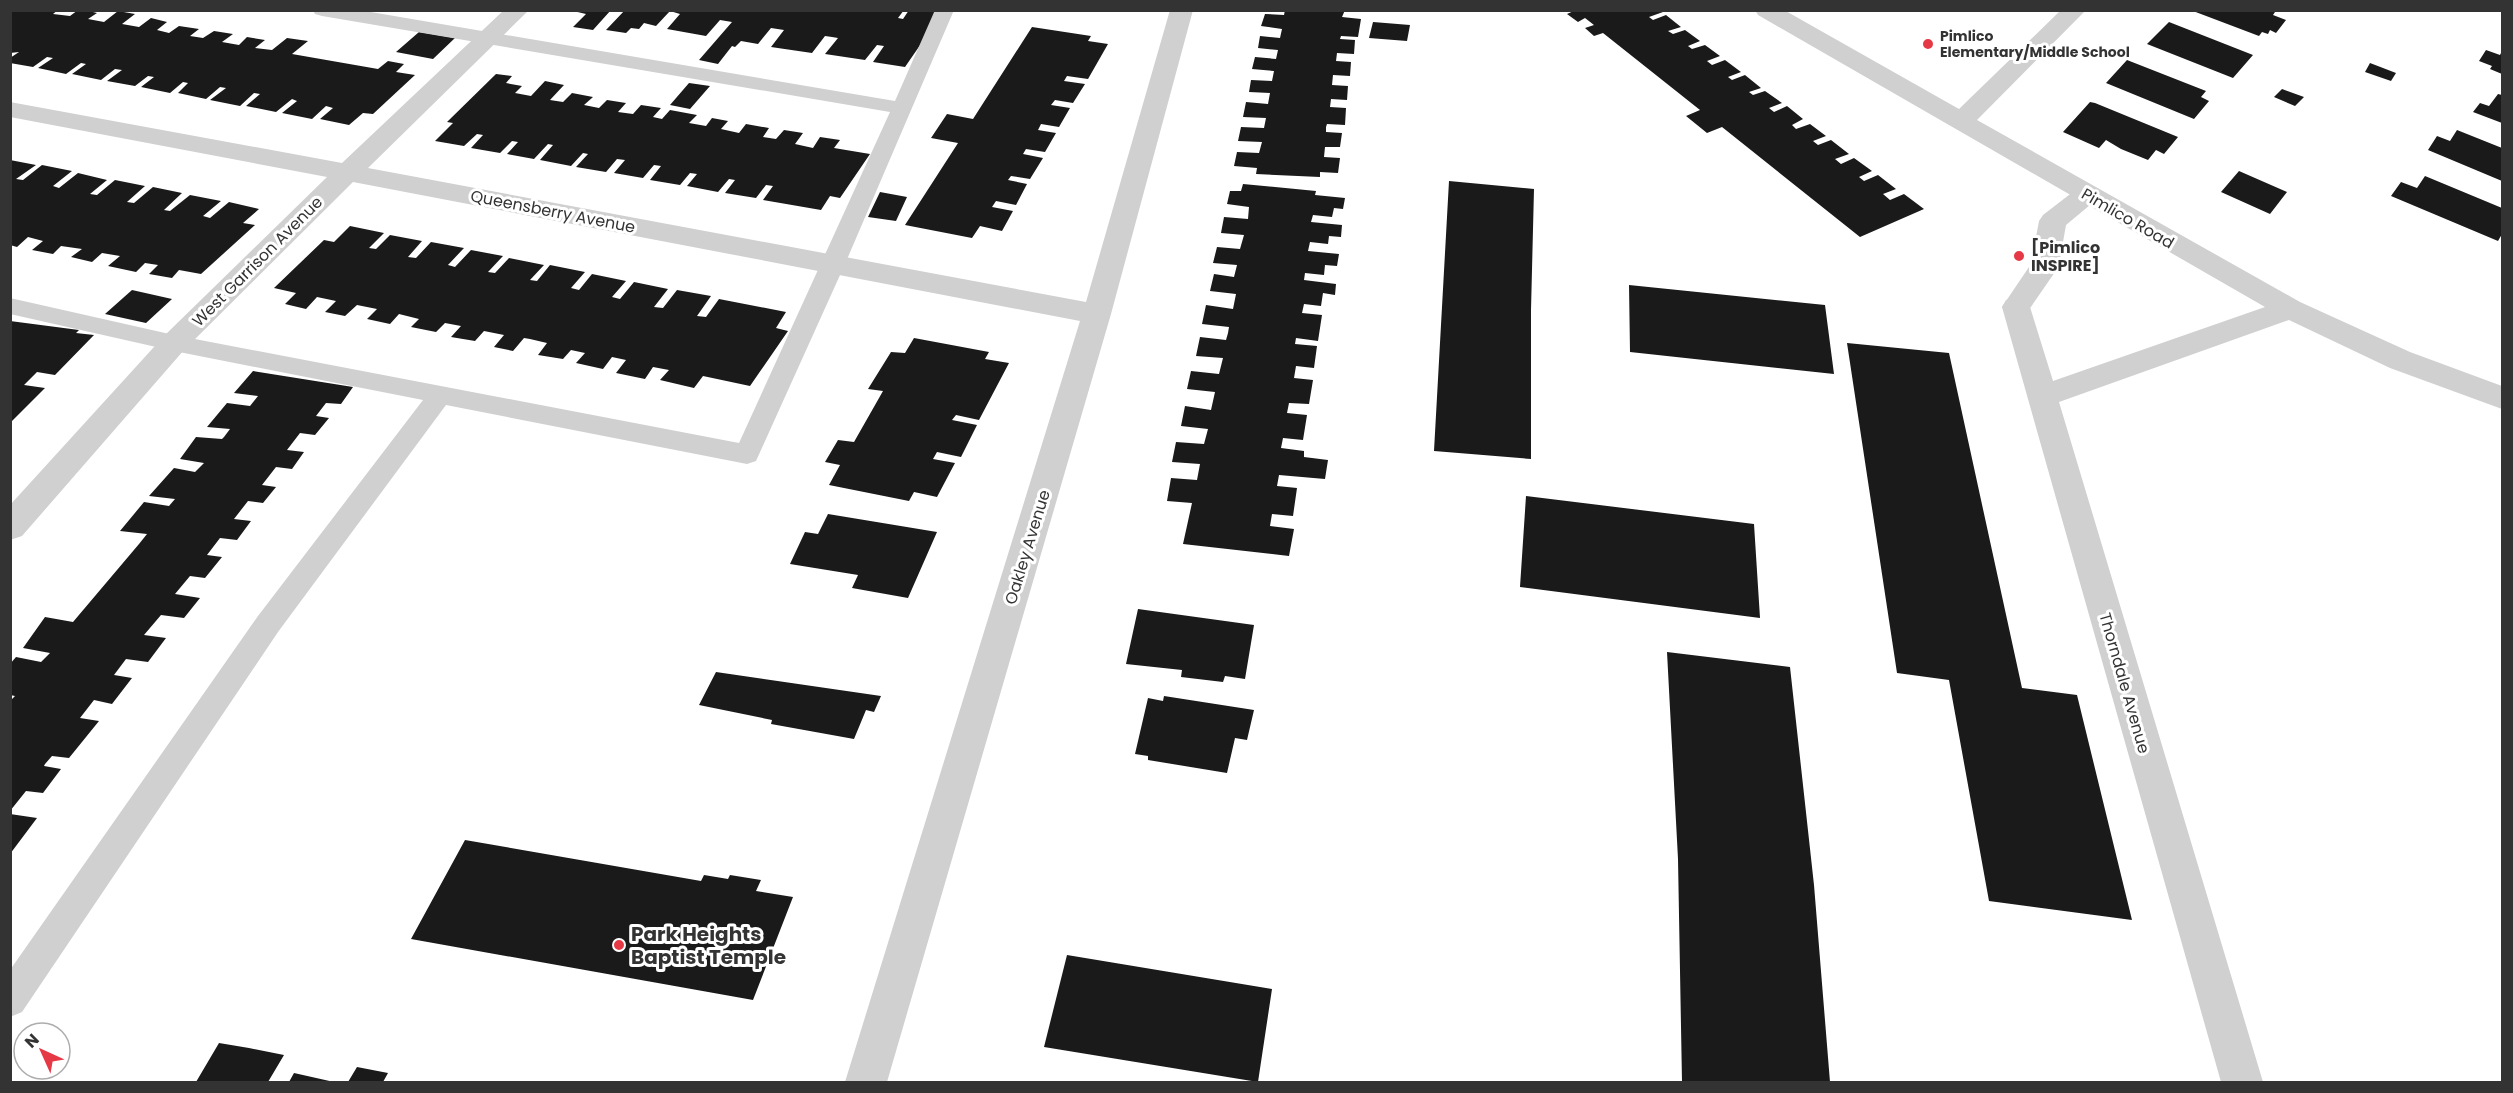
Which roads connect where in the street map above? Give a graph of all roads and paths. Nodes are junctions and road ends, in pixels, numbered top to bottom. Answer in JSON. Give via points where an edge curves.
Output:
{"nodes":[{"id":1,"x":322,"y":10,"type":"edge"},
{"id":2,"x":518,"y":10,"type":"edge"},
{"id":3,"x":945,"y":10,"type":"edge"},
{"id":4,"x":1182,"y":10,"type":"edge"},
{"id":5,"x":1766,"y":10,"type":"edge"},
{"id":6,"x":2075,"y":10,"type":"edge"},
{"id":7,"x":489,"y":38,"type":"junction"},
{"id":8,"x":902,"y":108,"type":"junction"},
{"id":9,"x":10,"y":109,"type":"edge"},
{"id":10,"x":1960,"y":122,"type":"junction"},
{"id":11,"x":347,"y":172,"type":"junction"},
{"id":12,"x":2087,"y":194,"type":"junction"},
{"id":13,"x":834,"y":264,"type":"junction"},
{"id":14,"x":10,"y":306,"type":"edge"},
{"id":15,"x":2290,"y":309,"type":"junction"},
{"id":16,"x":1096,"y":314,"type":"junction"},
{"id":17,"x":174,"y":343,"type":"junction"},
{"id":18,"x":441,"y":394,"type":"junction"},
{"id":19,"x":2042,"y":396,"type":"junction"},
{"id":20,"x":2502,"y":398,"type":"edge"},
{"id":21,"x":10,"y":526,"type":"edge"},
{"id":22,"x":10,"y":1000,"type":"edge"},
{"id":23,"x":2239,"y":1070,"type":"edge"},
{"id":24,"x":866,"y":1083,"type":"edge"}],
"edges":[{"from":1,"to":7,"type":"lane"},
{"from":2,"to":7,"type":"street","name":"West Garrison Avenue"},
{"from":3,"to":8,"type":"lane"},
{"from":4,"to":16,"type":"street","name":"Oakley Avenue"},
{"from":5,"to":10,"type":"street","name":"Pimlico Road"},
{"from":6,"to":10,"type":"street"},
{"from":7,"to":8,"type":"lane"},
{"from":7,"to":11,"type":"street","name":"West Garrison Avenue"},
{"from":8,"to":13,"type":"lane"},
{"from":9,"to":11,"type":"street","name":"Queensberry Avenue"},
{"from":10,"to":12,"type":"street","name":"Pimlico Road"},
{"from":11,"to":13,"type":"street","name":"Queensberry Avenue"},
{"from":11,"to":17,"type":"street","name":"West Garrison Avenue"},
{"from":12,"to":15,"type":"street","name":"Pimlico Road"},
{"from":12,"to":19,"type":"street","name":"Thorndale Avenue","via":[[2053,221],[2045,265],[2016,307]]},
{"from":13,"to":16,"type":"street","name":"Queensberry Avenue"},
{"from":13,"to":18,"type":"lane","via":[[747,454]]},
{"from":14,"to":17,"type":"lane"},
{"from":15,"to":19,"type":"street"},
{"from":15,"to":20,"type":"street","name":"Pimlico Road","via":[[2400,360]]},
{"from":16,"to":24,"type":"street","name":"Oakley Avenue"},
{"from":17,"to":18,"type":"lane"},
{"from":17,"to":21,"type":"street","name":"West Garrison Avenue"},
{"from":18,"to":22,"type":"lane","via":[[268,624]]},
{"from":19,"to":23,"type":"street","name":"Thorndale Avenue"}]}
